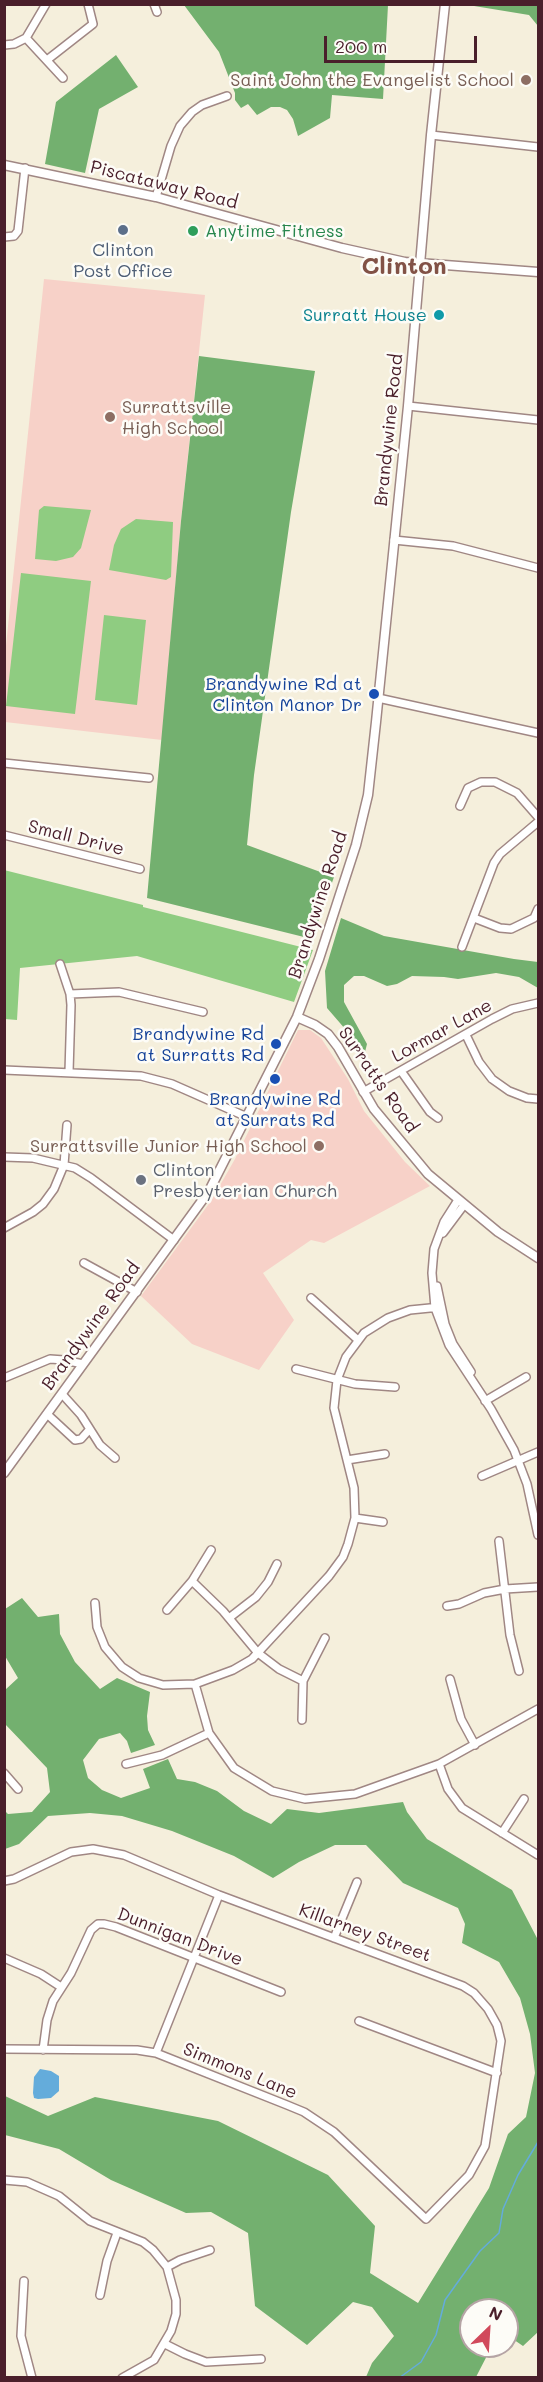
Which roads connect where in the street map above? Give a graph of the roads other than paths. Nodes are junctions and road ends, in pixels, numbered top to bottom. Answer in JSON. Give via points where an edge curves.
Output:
{"nodes":[{"id":1,"x":46,"y":4,"type":"edge"},
{"id":2,"x":88,"y":4,"type":"edge"},
{"id":3,"x":445,"y":4,"type":"edge"},
{"id":4,"x":26,"y":38,"type":"junction"},
{"id":5,"x":4,"y":45,"type":"edge"},
{"id":6,"x":47,"y":60,"type":"junction"},
{"id":7,"x":63,"y":78,"type":"dead end"},
{"id":8,"x":227,"y":96,"type":"dead end"},
{"id":9,"x":431,"y":135,"type":"junction"},
{"id":10,"x":538,"y":147,"type":"edge"},
{"id":11,"x":4,"y":165,"type":"edge"},
{"id":12,"x":25,"y":168,"type":"junction"},
{"id":13,"x":156,"y":197,"type":"junction"},
{"id":14,"x":4,"y":237,"type":"edge"},
{"id":15,"x":421,"y":262,"type":"junction"},
{"id":16,"x":538,"y":272,"type":"edge"},
{"id":17,"x":408,"y":405,"type":"junction"},
{"id":18,"x":538,"y":420,"type":"edge"},
{"id":19,"x":394,"y":540,"type":"junction"},
{"id":20,"x":538,"y":568,"type":"edge"},
{"id":21,"x":378,"y":698,"type":"junction"},
{"id":22,"x":538,"y":733,"type":"edge"},
{"id":23,"x":4,"y":763,"type":"edge"},
{"id":24,"x":149,"y":778,"type":"dead end"},
{"id":25,"x":460,"y":806,"type":"dead end"},
{"id":26,"x":538,"y":817,"type":"edge"},
{"id":27,"x":538,"y":822,"type":"edge"},
{"id":28,"x":4,"y":836,"type":"edge"},
{"id":29,"x":140,"y":868,"type":"dead end"},
{"id":30,"x":538,"y":909,"type":"edge"},
{"id":31,"x":474,"y":918,"type":"junction"},
{"id":32,"x":536,"y":920,"type":"edge"},
{"id":33,"x":462,"y":947,"type":"dead end"},
{"id":34,"x":60,"y":964,"type":"dead end"},
{"id":35,"x":70,"y":994,"type":"junction"},
{"id":36,"x":538,"y":1003,"type":"edge"},
{"id":37,"x":203,"y":1012,"type":"dead end"},
{"id":38,"x":297,"y":1017,"type":"junction"},
{"id":39,"x":466,"y":1035,"type":"junction"},
{"id":40,"x":4,"y":1070,"type":"edge"},
{"id":41,"x":400,"y":1071,"type":"junction"},
{"id":42,"x":69,"y":1072,"type":"junction"},
{"id":43,"x":363,"y":1092,"type":"junction"},
{"id":44,"x":538,"y":1099,"type":"edge"},
{"id":45,"x":247,"y":1117,"type":"junction"},
{"id":46,"x":438,"y":1118,"type":"dead end"},
{"id":47,"x":67,"y":1125,"type":"dead end"},
{"id":48,"x":4,"y":1157,"type":"edge"},
{"id":49,"x":63,"y":1165,"type":"junction"},
{"id":50,"x":461,"y":1203,"type":"junction"},
{"id":51,"x":4,"y":1228,"type":"edge"},
{"id":52,"x":174,"y":1240,"type":"junction"},
{"id":53,"x":538,"y":1258,"type":"edge"},
{"id":54,"x":84,"y":1263,"type":"dead end"},
{"id":55,"x":137,"y":1292,"type":"junction"},
{"id":56,"x":311,"y":1298,"type":"dead end"},
{"id":57,"x":437,"y":1307,"type":"junction"},
{"id":58,"x":358,"y":1340,"type":"junction"},
{"id":59,"x":83,"y":1364,"type":"junction"},
{"id":60,"x":296,"y":1369,"type":"dead end"},
{"id":61,"x":526,"y":1377,"type":"dead end"},
{"id":62,"x":4,"y":1378,"type":"edge"},
{"id":63,"x":337,"y":1380,"type":"junction"},
{"id":64,"x":394,"y":1387,"type":"dead end"},
{"id":65,"x":62,"y":1394,"type":"junction"},
{"id":66,"x":487,"y":1399,"type":"junction"},
{"id":67,"x":47,"y":1414,"type":"junction"},
{"id":68,"x":89,"y":1430,"type":"junction"},
{"id":69,"x":538,"y":1452,"type":"edge"},
{"id":70,"x":385,"y":1454,"type":"dead end"},
{"id":71,"x":115,"y":1458,"type":"dead end"},
{"id":72,"x":520,"y":1459,"type":"junction"},
{"id":73,"x":347,"y":1460,"type":"junction"},
{"id":74,"x":4,"y":1473,"type":"edge"},
{"id":75,"x":482,"y":1476,"type":"dead end"},
{"id":76,"x":538,"y":1510,"type":"edge"},
{"id":77,"x":355,"y":1518,"type":"junction"},
{"id":78,"x":383,"y":1522,"type":"dead end"},
{"id":79,"x":538,"y":1535,"type":"edge"},
{"id":80,"x":499,"y":1541,"type":"dead end"},
{"id":81,"x":211,"y":1550,"type":"dead end"},
{"id":82,"x":278,"y":1564,"type":"dead end"},
{"id":83,"x":192,"y":1581,"type":"junction"},
{"id":84,"x":538,"y":1587,"type":"edge"},
{"id":85,"x":505,"y":1589,"type":"junction"},
{"id":86,"x":95,"y":1603,"type":"dead end"},
{"id":87,"x":447,"y":1606,"type":"dead end"},
{"id":88,"x":167,"y":1610,"type":"dead end"},
{"id":89,"x":229,"y":1618,"type":"junction"},
{"id":90,"x":325,"y":1638,"type":"dead end"},
{"id":91,"x":258,"y":1653,"type":"junction"},
{"id":92,"x":519,"y":1671,"type":"dead end"},
{"id":93,"x":450,"y":1679,"type":"dead end"},
{"id":94,"x":303,"y":1682,"type":"junction"},
{"id":95,"x":195,"y":1684,"type":"junction"},
{"id":96,"x":538,"y":1709,"type":"edge"},
{"id":97,"x":302,"y":1720,"type":"dead end"},
{"id":98,"x":209,"y":1733,"type":"junction"},
{"id":99,"x":475,"y":1745,"type":"junction"},
{"id":100,"x":126,"y":1764,"type":"dead end"},
{"id":101,"x":440,"y":1764,"type":"junction"},
{"id":102,"x":4,"y":1773,"type":"edge"},
{"id":103,"x":18,"y":1789,"type":"dead end"},
{"id":104,"x":524,"y":1799,"type":"dead end"},
{"id":105,"x":502,"y":1833,"type":"junction"},
{"id":106,"x":538,"y":1855,"type":"edge"},
{"id":107,"x":4,"y":1881,"type":"edge"},
{"id":108,"x":357,"y":1882,"type":"dead end"},
{"id":109,"x":219,"y":1894,"type":"junction"},
{"id":110,"x":334,"y":1938,"type":"junction"},
{"id":111,"x":4,"y":1958,"type":"edge"},
{"id":112,"x":193,"y":1959,"type":"junction"},
{"id":113,"x":61,"y":1987,"type":"junction"},
{"id":114,"x":281,"y":1992,"type":"dead end"},
{"id":115,"x":358,"y":2021,"type":"dead end"},
{"id":116,"x":4,"y":2049,"type":"edge"},
{"id":117,"x":43,"y":2050,"type":"junction"},
{"id":118,"x":156,"y":2053,"type":"junction"},
{"id":119,"x":498,"y":2073,"type":"junction"},
{"id":120,"x":4,"y":2180,"type":"edge"},
{"id":121,"x":426,"y":2218,"type":"joint"},
{"id":122,"x":117,"y":2233,"type":"junction"},
{"id":123,"x":210,"y":2250,"type":"dead end"},
{"id":124,"x":167,"y":2267,"type":"junction"},
{"id":125,"x":24,"y":2282,"type":"dead end"},
{"id":126,"x":100,"y":2295,"type":"dead end"},
{"id":127,"x":165,"y":2344,"type":"junction"},
{"id":128,"x":261,"y":2359,"type":"dead end"},
{"id":129,"x":32,"y":2378,"type":"edge"},
{"id":130,"x":122,"y":2378,"type":"edge"}],
"edges":[{"from":1,"to":4,"type":"street"},
{"from":2,"to":6,"type":"street","via":[[93,24]]},
{"from":3,"to":9,"type":"main road","name":"Brandywine Road"},
{"from":4,"to":5,"type":"street"},
{"from":4,"to":6,"type":"street"},
{"from":6,"to":7,"type":"street"},
{"from":8,"to":13,"type":"street","via":[[202,105],[180,126]]},
{"from":9,"to":10,"type":"street"},
{"from":9,"to":15,"type":"main road","name":"Brandywine Road"},
{"from":11,"to":12,"type":"main road","name":"Piscataway Road"},
{"from":12,"to":13,"type":"main road","name":"Piscataway Road"},
{"from":12,"to":14,"type":"street","via":[[18,231],[14,236]]},
{"from":13,"to":15,"type":"main road","name":"Piscataway Road","via":[[342,248]]},
{"from":15,"to":16,"type":"main road","name":"Piscataway Road"},
{"from":15,"to":17,"type":"main road","name":"Brandywine Road"},
{"from":17,"to":18,"type":"street"},
{"from":17,"to":19,"type":"main road","name":"Brandywine Road"},
{"from":19,"to":20,"type":"street","via":[[462,547]]},
{"from":19,"to":21,"type":"main road","name":"Brandywine Road"},
{"from":21,"to":22,"type":"street"},
{"from":21,"to":38,"type":"main road","name":"Brandywine Road","via":[[363,820]]},
{"from":23,"to":24,"type":"street"},
{"from":25,"to":26,"type":"street","via":[[468,788],[481,782],[495,782],[517,793]]},
{"from":27,"to":31,"type":"street","via":[[494,862]]},
{"from":28,"to":29,"type":"street","name":"Small Drive"},
{"from":30,"to":32,"type":"street"},
{"from":31,"to":32,"type":"street","via":[[511,929]]},
{"from":31,"to":33,"type":"street"},
{"from":34,"to":35,"type":"street"},
{"from":35,"to":37,"type":"street","via":[[119,992]]},
{"from":35,"to":42,"type":"street"},
{"from":36,"to":39,"type":"street","name":"Lormar Lane","via":[[513,1009]]},
{"from":38,"to":43,"type":"main road","name":"Surratts Road","via":[[328,1034]]},
{"from":38,"to":45,"type":"main road","name":"Brandywine Road"},
{"from":39,"to":41,"type":"street","name":"Lormar Lane"},
{"from":39,"to":44,"type":"street","via":[[492,1079],[508,1091]]},
{"from":40,"to":42,"type":"street"},
{"from":41,"to":43,"type":"street","name":"Lormar Lane"},
{"from":41,"to":46,"type":"street"},
{"from":42,"to":45,"type":"street","via":[[155,1079]]},
{"from":43,"to":50,"type":"main road","name":"Surratts Road","via":[[414,1159]]},
{"from":45,"to":52,"type":"main road","name":"Brandywine Road","via":[[209,1191]]},
{"from":47,"to":49,"type":"street"},
{"from":48,"to":49,"type":"street"},
{"from":49,"to":51,"type":"street","via":[[59,1181],[43,1204]]},
{"from":49,"to":52,"type":"street","via":[[91,1178]]},
{"from":50,"to":53,"type":"main road","name":"Surratts Road"},
{"from":50,"to":57,"type":"street","via":[[438,1250]]},
{"from":52,"to":55,"type":"main road","name":"Brandywine Road"},
{"from":54,"to":55,"type":"street"},
{"from":55,"to":59,"type":"main road","name":"Brandywine Road"},
{"from":56,"to":58,"type":"street"},
{"from":57,"to":58,"type":"street","via":[[388,1318]]},
{"from":57,"to":66,"type":"street","via":[[448,1345]]},
{"from":58,"to":63,"type":"street"},
{"from":59,"to":62,"type":"street","via":[[50,1359]]},
{"from":59,"to":65,"type":"main road","name":"Brandywine Road"},
{"from":60,"to":63,"type":"street"},
{"from":61,"to":66,"type":"street"},
{"from":63,"to":64,"type":"street"},
{"from":63,"to":73,"type":"street","via":[[334,1408]]},
{"from":65,"to":67,"type":"main road","name":"Brandywine Road"},
{"from":65,"to":68,"type":"street"},
{"from":66,"to":72,"type":"street"},
{"from":67,"to":68,"type":"street","via":[[75,1440]]},
{"from":67,"to":74,"type":"main road","name":"Brandywine Road"},
{"from":68,"to":71,"type":"street"},
{"from":69,"to":72,"type":"street"},
{"from":70,"to":73,"type":"street"},
{"from":72,"to":75,"type":"street"},
{"from":72,"to":76,"type":"street"},
{"from":72,"to":79,"type":"street"},
{"from":73,"to":77,"type":"street","via":[[354,1488]]},
{"from":77,"to":78,"type":"street"},
{"from":77,"to":91,"type":"street","via":[[339,1563]]},
{"from":80,"to":85,"type":"street"},
{"from":81,"to":83,"type":"street"},
{"from":82,"to":89,"type":"street","via":[[256,1597]]},
{"from":83,"to":88,"type":"street"},
{"from":83,"to":89,"type":"street"},
{"from":84,"to":85,"type":"street"},
{"from":85,"to":87,"type":"street"},
{"from":85,"to":92,"type":"street"},
{"from":86,"to":95,"type":"street","via":[[99,1635],[122,1667],[155,1683]]},
{"from":89,"to":91,"type":"street"},
{"from":90,"to":94,"type":"street"},
{"from":91,"to":94,"type":"street"},
{"from":91,"to":95,"type":"street","via":[[233,1670]]},
{"from":93,"to":99,"type":"street","via":[[461,1719]]},
{"from":94,"to":97,"type":"street"},
{"from":95,"to":98,"type":"street"},
{"from":96,"to":99,"type":"street"},
{"from":98,"to":100,"type":"street","via":[[162,1755]]},
{"from":98,"to":101,"type":"street","via":[[234,1768],[291,1798],[355,1794]]},
{"from":99,"to":101,"type":"street"},
{"from":101,"to":105,"type":"street","via":[[448,1789],[462,1808]]},
{"from":102,"to":103,"type":"street"},
{"from":104,"to":105,"type":"street"},
{"from":105,"to":106,"type":"street"},
{"from":107,"to":109,"type":"street","name":"Killarney Street","via":[[63,1855],[93,1849],[124,1855]]},
{"from":108,"to":110,"type":"street"},
{"from":109,"to":110,"type":"street","name":"Killarney Street"},
{"from":109,"to":112,"type":"street"},
{"from":110,"to":119,"type":"street","name":"Killarney Street","via":[[474,1993],[495,2019],[500,2033]]},
{"from":111,"to":113,"type":"street"},
{"from":112,"to":113,"type":"street","name":"Dunnigan Drive","via":[[116,1927],[98,1924]]},
{"from":112,"to":114,"type":"street","name":"Dunnigan Drive"},
{"from":112,"to":118,"type":"street"},
{"from":113,"to":117,"type":"street","name":"Dunnigan Drive","via":[[47,2019]]},
{"from":115,"to":119,"type":"street"},
{"from":116,"to":117,"type":"street","name":"Simmons Lane"},
{"from":117,"to":118,"type":"street","name":"Simmons Lane","via":[[115,2048]]},
{"from":118,"to":121,"type":"street","name":"Simmons Lane","via":[[304,2112],[334,2132]]},
{"from":119,"to":121,"type":"street","name":"Killarney Street","via":[[485,2146],[469,2175]]},
{"from":120,"to":122,"type":"street","via":[[44,2188],[90,2221]]},
{"from":122,"to":124,"type":"street","via":[[143,2242]]},
{"from":122,"to":126,"type":"street"},
{"from":123,"to":124,"type":"street"},
{"from":124,"to":127,"type":"street","via":[[176,2314]]},
{"from":125,"to":129,"type":"street","via":[[21,2336]]},
{"from":127,"to":128,"type":"street","via":[[206,2361]]},
{"from":127,"to":130,"type":"street","via":[[154,2360]]}]}
